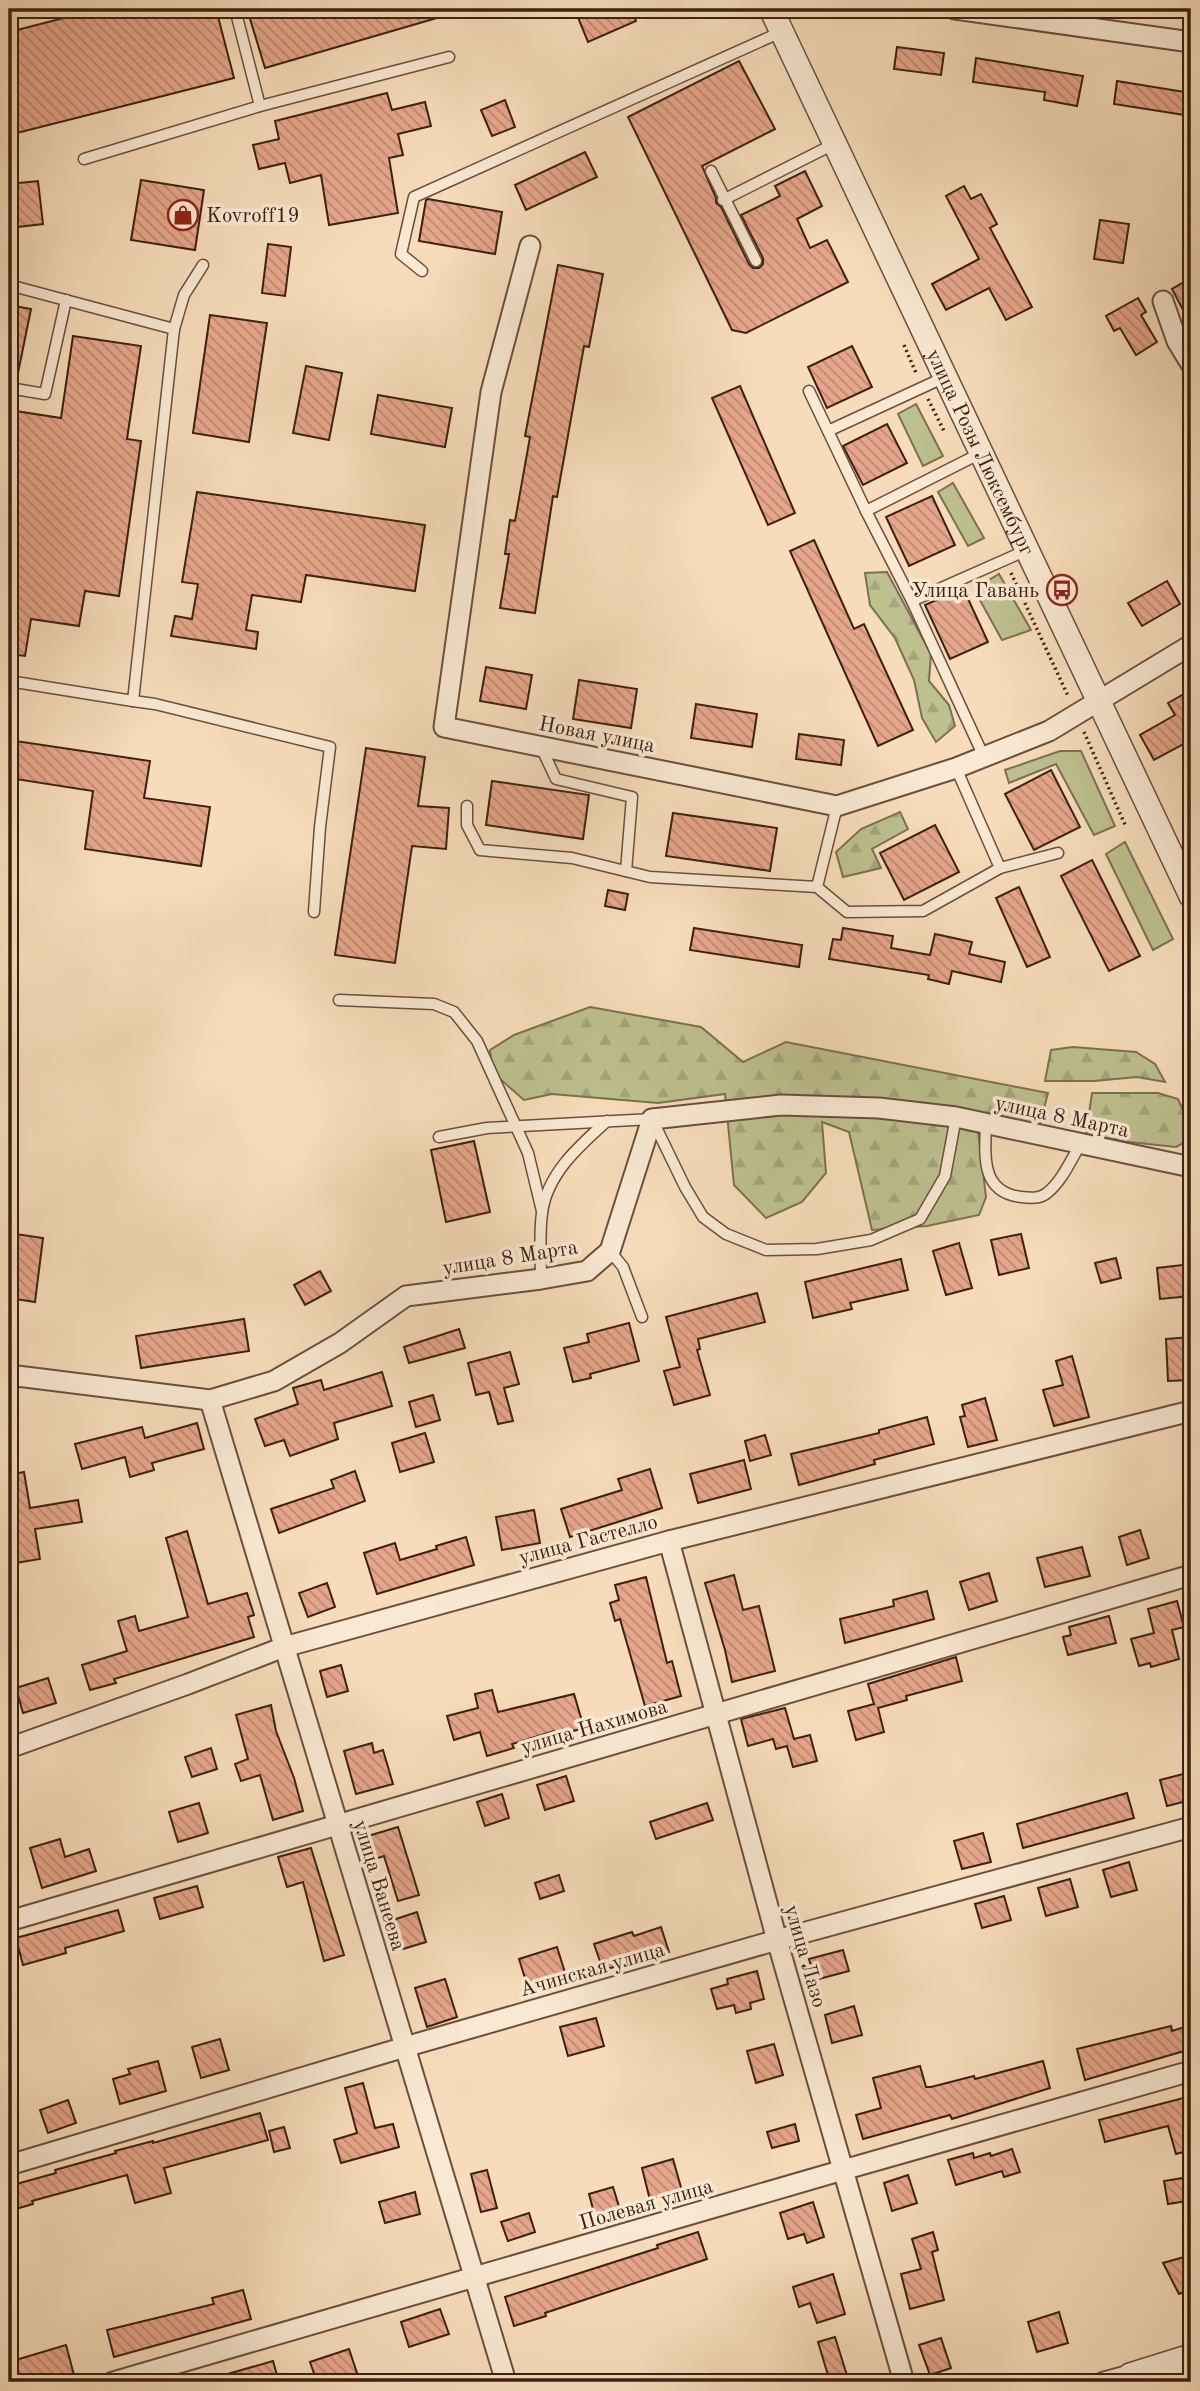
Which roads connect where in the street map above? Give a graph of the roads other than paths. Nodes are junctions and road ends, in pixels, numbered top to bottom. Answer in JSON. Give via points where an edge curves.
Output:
{"nodes":[{"id":1,"x":235,"y":9,"type":"edge"},
{"id":2,"x":771,"y":9,"type":"edge"},
{"id":3,"x":955,"y":9,"type":"edge"},
{"id":4,"x":781,"y":32,"type":"junction"},
{"id":5,"x":1191,"y":42,"type":"edge"},
{"id":6,"x":449,"y":57,"type":"dead end"},
{"id":7,"x":260,"y":106,"type":"junction"},
{"id":8,"x":835,"y":144,"type":"junction"},
{"id":9,"x":84,"y":159,"type":"dead end"},
{"id":10,"x":711,"y":171,"type":"dead end"},
{"id":11,"x":723,"y":200,"type":"junction"},
{"id":12,"x":530,"y":246,"type":"dead end"},
{"id":13,"x":755,"y":261,"type":"dead end"},
{"id":14,"x":202,"y":265,"type":"dead end"},
{"id":15,"x":422,"y":271,"type":"dead end"},
{"id":16,"x":9,"y":285,"type":"edge"},
{"id":17,"x":66,"y":300,"type":"junction"},
{"id":18,"x":1163,"y":302,"type":"dead end"},
{"id":19,"x":174,"y":328,"type":"junction"},
{"id":20,"x":1191,"y":364,"type":"edge"},
{"id":21,"x":946,"y":376,"type":"junction"},
{"id":22,"x":9,"y":388,"type":"edge"},
{"id":23,"x":809,"y":391,"type":"dead end"},
{"id":24,"x":828,"y":431,"type":"junction"},
{"id":25,"x":982,"y":453,"type":"junction"},
{"id":26,"x":866,"y":511,"type":"junction"},
{"id":27,"x":1028,"y":550,"type":"junction"},
{"id":28,"x":912,"y":601,"type":"junction"},
{"id":29,"x":1191,"y":645,"type":"edge"},
{"id":30,"x":9,"y":681,"type":"edge"},
{"id":31,"x":133,"y":701,"type":"junction"},
{"id":32,"x":1099,"y":702,"type":"junction"},
{"id":33,"x":541,"y":746,"type":"junction"},
{"id":34,"x":984,"y":757,"type":"junction"},
{"id":35,"x":956,"y":768,"type":"junction"},
{"id":36,"x":467,"y":806,"type":"dead end"},
{"id":37,"x":837,"y":806,"type":"junction"},
{"id":38,"x":1058,"y":853,"type":"dead end"},
{"id":39,"x":1000,"y":868,"type":"junction"},
{"id":40,"x":626,"y":871,"type":"junction"},
{"id":41,"x":817,"y":887,"type":"junction"},
{"id":42,"x":1191,"y":896,"type":"edge"},
{"id":43,"x":314,"y":912,"type":"dead end"},
{"id":44,"x":339,"y":1000,"type":"dead end"},
{"id":45,"x":956,"y":1117,"type":"junction"},
{"id":46,"x":652,"y":1119,"type":"junction"},
{"id":47,"x":607,"y":1121,"type":"junction"},
{"id":48,"x":986,"y":1124,"type":"junction"},
{"id":49,"x":516,"y":1126,"type":"junction"},
{"id":50,"x":439,"y":1137,"type":"dead end"},
{"id":51,"x":1081,"y":1143,"type":"junction"},
{"id":52,"x":1191,"y":1167,"type":"edge"},
{"id":53,"x":542,"y":1211,"type":"junction"},
{"id":54,"x":610,"y":1251,"type":"junction"},
{"id":55,"x":541,"y":1279,"type":"junction"},
{"id":56,"x":642,"y":1317,"type":"dead end"},
{"id":57,"x":9,"y":1375,"type":"edge"},
{"id":58,"x":210,"y":1400,"type":"junction"},
{"id":59,"x":1191,"y":1412,"type":"edge"},
{"id":60,"x":668,"y":1541,"type":"junction"},
{"id":61,"x":1191,"y":1574,"type":"edge"},
{"id":62,"x":284,"y":1647,"type":"junction"},
{"id":63,"x":715,"y":1714,"type":"junction"},
{"id":64,"x":9,"y":1748,"type":"edge"},
{"id":65,"x":338,"y":1824,"type":"junction"},
{"id":66,"x":1191,"y":1827,"type":"edge"},
{"id":67,"x":9,"y":1921,"type":"edge"},
{"id":68,"x":777,"y":1940,"type":"junction"},
{"id":69,"x":405,"y":2047,"type":"junction"},
{"id":70,"x":1191,"y":2071,"type":"edge"},
{"id":71,"x":9,"y":2165,"type":"edge"},
{"id":72,"x":843,"y":2170,"type":"junction"},
{"id":73,"x":475,"y":2278,"type":"junction"},
{"id":74,"x":1191,"y":2356,"type":"edge"},
{"id":75,"x":1130,"y":2375,"type":"junction"},
{"id":76,"x":1191,"y":2379,"type":"edge"},
{"id":77,"x":113,"y":2382,"type":"edge"},
{"id":78,"x":506,"y":2382,"type":"edge"},
{"id":79,"x":904,"y":2382,"type":"edge"},
{"id":80,"x":1104,"y":2382,"type":"edge"}],
"edges":[{"from":1,"to":7,"type":"lane"},
{"from":2,"to":4,"type":"street","name":"улица Розы Люксембург"},
{"from":3,"to":5,"type":"street"},
{"from":4,"to":8,"type":"street","name":"улица Розы Люксембург"},
{"from":4,"to":15,"type":"lane","via":[[414,197],[401,254]]},
{"from":6,"to":7,"type":"lane"},
{"from":7,"to":9,"type":"lane"},
{"from":8,"to":11,"type":"lane"},
{"from":8,"to":21,"type":"street","name":"улица Розы Люксембург"},
{"from":10,"to":11,"type":"lane"},
{"from":11,"to":13,"type":"lane"},
{"from":12,"to":33,"type":"street","name":"Новая улица","via":[[491,391],[444,727]]},
{"from":14,"to":19,"type":"lane","via":[[184,295]]},
{"from":16,"to":17,"type":"lane"},
{"from":17,"to":19,"type":"lane"},
{"from":17,"to":22,"type":"lane","via":[[45,394]]},
{"from":18,"to":20,"type":"street"},
{"from":19,"to":31,"type":"lane"},
{"from":21,"to":24,"type":"lane"},
{"from":21,"to":25,"type":"street","name":"улица Розы Люксембург"},
{"from":23,"to":24,"type":"lane"},
{"from":24,"to":26,"type":"lane"},
{"from":25,"to":26,"type":"lane"},
{"from":25,"to":27,"type":"street","name":"улица Розы Люксембург"},
{"from":26,"to":28,"type":"lane"},
{"from":27,"to":28,"type":"lane"},
{"from":27,"to":32,"type":"street","name":"улица Розы Люксембург"},
{"from":28,"to":34,"type":"lane"},
{"from":29,"to":32,"type":"street","name":"Новая улица"},
{"from":30,"to":31,"type":"lane"},
{"from":31,"to":43,"type":"lane","via":[[330,747]]},
{"from":32,"to":34,"type":"street","name":"Новая улица","via":[[1049,732]]},
{"from":32,"to":42,"type":"street","name":"улица Розы Люксембург"},
{"from":33,"to":37,"type":"street","name":"Новая улица"},
{"from":33,"to":40,"type":"lane","via":[[556,779],[632,797]]},
{"from":34,"to":35,"type":"street","name":"Новая улица"},
{"from":35,"to":37,"type":"street","name":"Новая улица"},
{"from":35,"to":39,"type":"lane"},
{"from":36,"to":40,"type":"lane","via":[[467,825],[480,849],[572,858]]},
{"from":37,"to":41,"type":"lane"},
{"from":38,"to":39,"type":"lane"},
{"from":39,"to":41,"type":"lane","via":[[923,911],[847,912]]},
{"from":40,"to":41,"type":"lane","via":[[650,877]]},
{"from":44,"to":49,"type":"lane","via":[[434,1004],[454,1012],[477,1041]]},
{"from":45,"to":46,"type":"street","name":"улица 8 Марта","via":[[879,1108],[781,1105]]},
{"from":45,"to":46,"type":"lane","via":[[945,1176],[920,1219],[871,1240],[817,1249],[766,1250],[726,1234],[702,1217]]},
{"from":45,"to":48,"type":"street","name":"улица 8 Марта"},
{"from":46,"to":47,"type":"lane"},
{"from":46,"to":54,"type":"street","name":"улица 8 Марта"},
{"from":47,"to":49,"type":"lane"},
{"from":47,"to":53,"type":"lane","via":[[575,1149],[553,1179]]},
{"from":48,"to":51,"type":"street","name":"улица 8 Марта"},
{"from":48,"to":51,"type":"lane","via":[[987,1173],[998,1190],[1012,1196],[1044,1196],[1056,1185]]},
{"from":49,"to":50,"type":"lane"},
{"from":49,"to":53,"type":"lane","via":[[528,1153]]},
{"from":51,"to":52,"type":"street","name":"улица 8 Марта"},
{"from":53,"to":55,"type":"lane"},
{"from":54,"to":55,"type":"street","name":"улица 8 Марта","via":[[587,1271]]},
{"from":54,"to":56,"type":"lane","via":[[623,1267]]},
{"from":55,"to":58,"type":"street","name":"улица 8 Марта","via":[[406,1296],[340,1343],[274,1381]]},
{"from":57,"to":58,"type":"street","name":"улица 8 Марта"},
{"from":58,"to":62,"type":"street","name":"улица Ванеева"},
{"from":59,"to":60,"type":"street","name":"улица Гастелло"},
{"from":60,"to":62,"type":"street","name":"улица Гастелло"},
{"from":60,"to":63,"type":"street","name":"улица Лазо"},
{"from":61,"to":63,"type":"street","name":"улица Нахимова"},
{"from":62,"to":64,"type":"street","name":"улица Гастелло"},
{"from":62,"to":65,"type":"street","name":"улица Ванеева"},
{"from":63,"to":65,"type":"street","name":"улица Нахимова"},
{"from":63,"to":68,"type":"street","name":"улица Лазо"},
{"from":65,"to":67,"type":"street","name":"улица Нахимова"},
{"from":65,"to":69,"type":"street","name":"улица Ванеева"},
{"from":66,"to":68,"type":"street","name":"Ачинская улица"},
{"from":68,"to":69,"type":"street","name":"Ачинская улица"},
{"from":68,"to":72,"type":"street","name":"улица Лазо"},
{"from":69,"to":71,"type":"street","name":"Ачинская улица"},
{"from":69,"to":73,"type":"street","name":"улица Ванеева"},
{"from":70,"to":72,"type":"street","name":"Полевая улица"},
{"from":72,"to":73,"type":"street","name":"Полевая улица"},
{"from":72,"to":79,"type":"street","name":"улица Лазо"},
{"from":73,"to":77,"type":"street","name":"Полевая улица"},
{"from":73,"to":78,"type":"street","name":"улица Ванеева"},
{"from":74,"to":75,"type":"street"},
{"from":75,"to":76,"type":"street"},
{"from":75,"to":80,"type":"street"}]}
